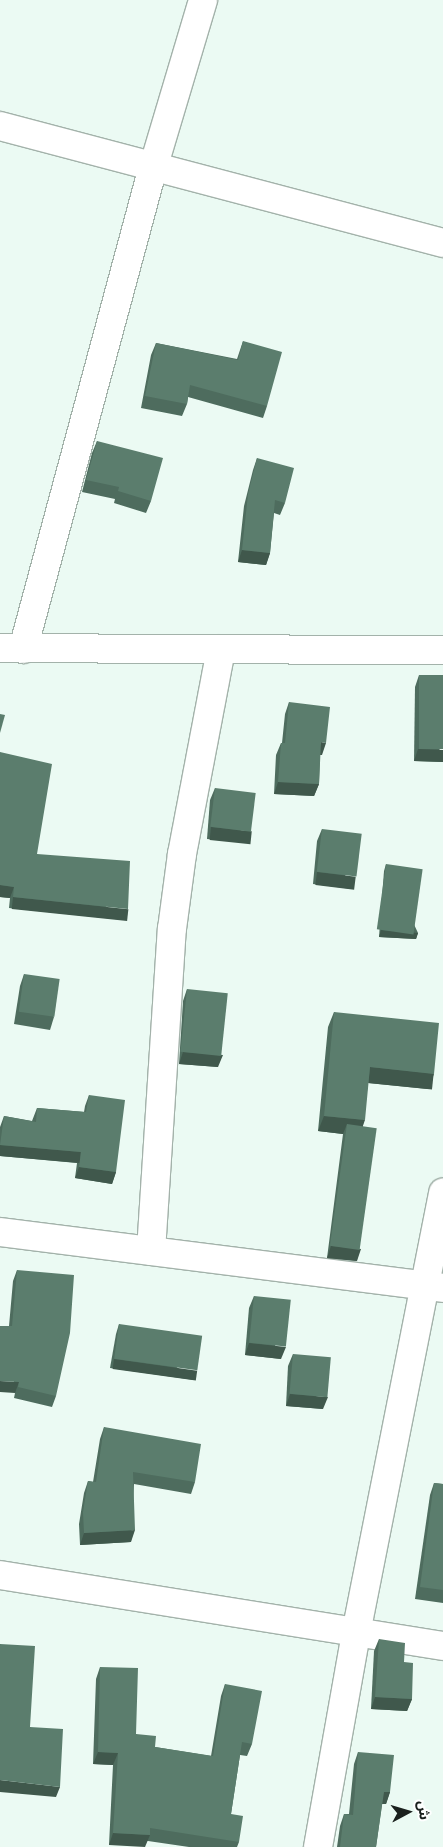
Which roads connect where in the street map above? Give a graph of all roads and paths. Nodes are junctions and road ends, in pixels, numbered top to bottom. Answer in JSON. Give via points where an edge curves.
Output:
{"nodes":[{"id":1,"x":203,"y":0,"type":"edge"},
{"id":2,"x":0,"y":126,"type":"edge"},
{"id":3,"x":153,"y":168,"type":"junction"},
{"id":4,"x":443,"y":243,"type":"edge"},
{"id":5,"x":11,"y":648,"type":"edge"},
{"id":6,"x":221,"y":650,"type":"junction"},
{"id":7,"x":443,"y":650,"type":"edge"},
{"id":8,"x":443,"y":1192,"type":"edge"},
{"id":9,"x":0,"y":1232,"type":"edge"},
{"id":10,"x":152,"y":1251,"type":"junction"},
{"id":11,"x":434,"y":1287,"type":"edge"},
{"id":12,"x":0,"y":1575,"type":"edge"},
{"id":13,"x":356,"y":1634,"type":"junction"},
{"id":14,"x":443,"y":1646,"type":"edge"},
{"id":15,"x":318,"y":1847,"type":"edge"}],
"edges":[{"from":1,"to":3,"type":"street"},
{"from":2,"to":3,"type":"street"},
{"from":3,"to":4,"type":"street"},
{"from":3,"to":5,"type":"street"},
{"from":5,"to":6,"type":"street"},
{"from":6,"to":7,"type":"street"},
{"from":6,"to":10,"type":"street","via":[[182,854],[172,929]]},
{"from":8,"to":11,"type":"street"},
{"from":9,"to":10,"type":"street"},
{"from":10,"to":11,"type":"street"},
{"from":11,"to":13,"type":"street"},
{"from":12,"to":13,"type":"street"},
{"from":13,"to":14,"type":"street"},
{"from":13,"to":15,"type":"street"}]}
